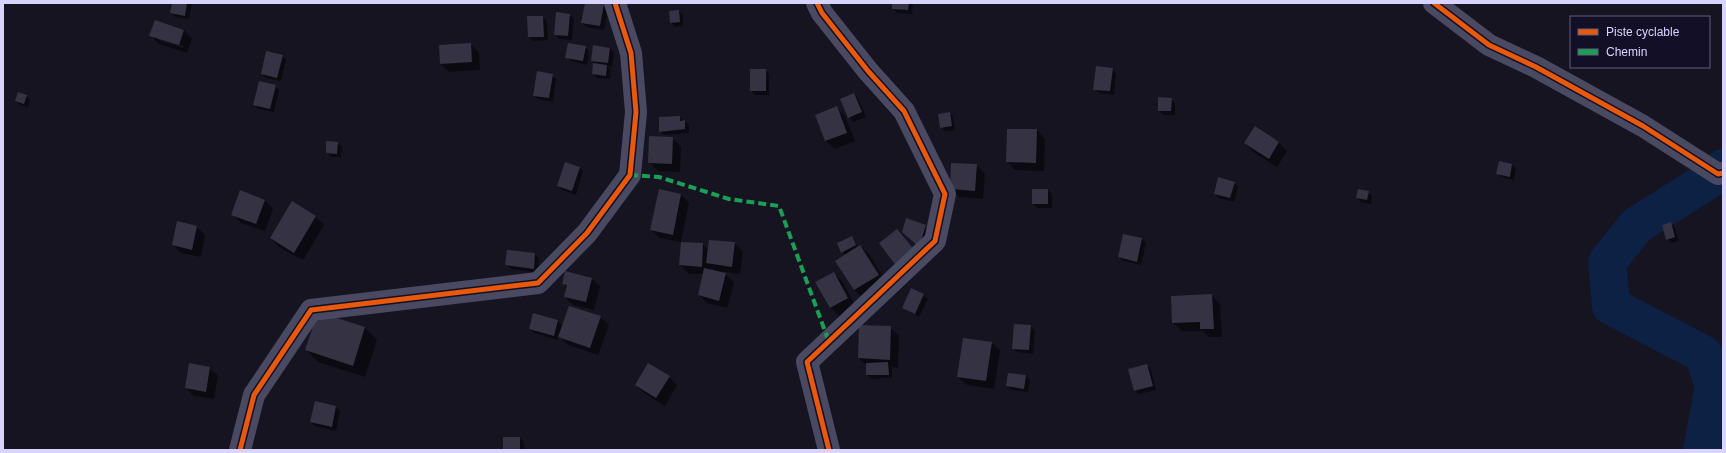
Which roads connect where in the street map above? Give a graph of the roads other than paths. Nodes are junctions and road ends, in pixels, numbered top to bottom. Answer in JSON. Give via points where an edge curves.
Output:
{"nodes":[{"id":1,"x":615,"y":3,"type":"edge"},
{"id":2,"x":817,"y":3,"type":"edge"},
{"id":3,"x":1434,"y":3,"type":"edge"},
{"id":4,"x":1723,"y":174,"type":"edge"},
{"id":5,"x":240,"y":450,"type":"edge"},
{"id":6,"x":829,"y":450,"type":"edge"}],
"edges":[{"from":1,"to":5,"type":"street","via":[[631,53],[636,112],[630,175],[587,233],[538,283],[311,310],[254,395]]},
{"from":2,"to":6,"type":"street","via":[[822,14],[904,111],[945,194],[935,241],[807,362]]},
{"from":3,"to":4,"type":"street","via":[[1489,45],[1556,78],[1643,126],[1718,174]]}]}
